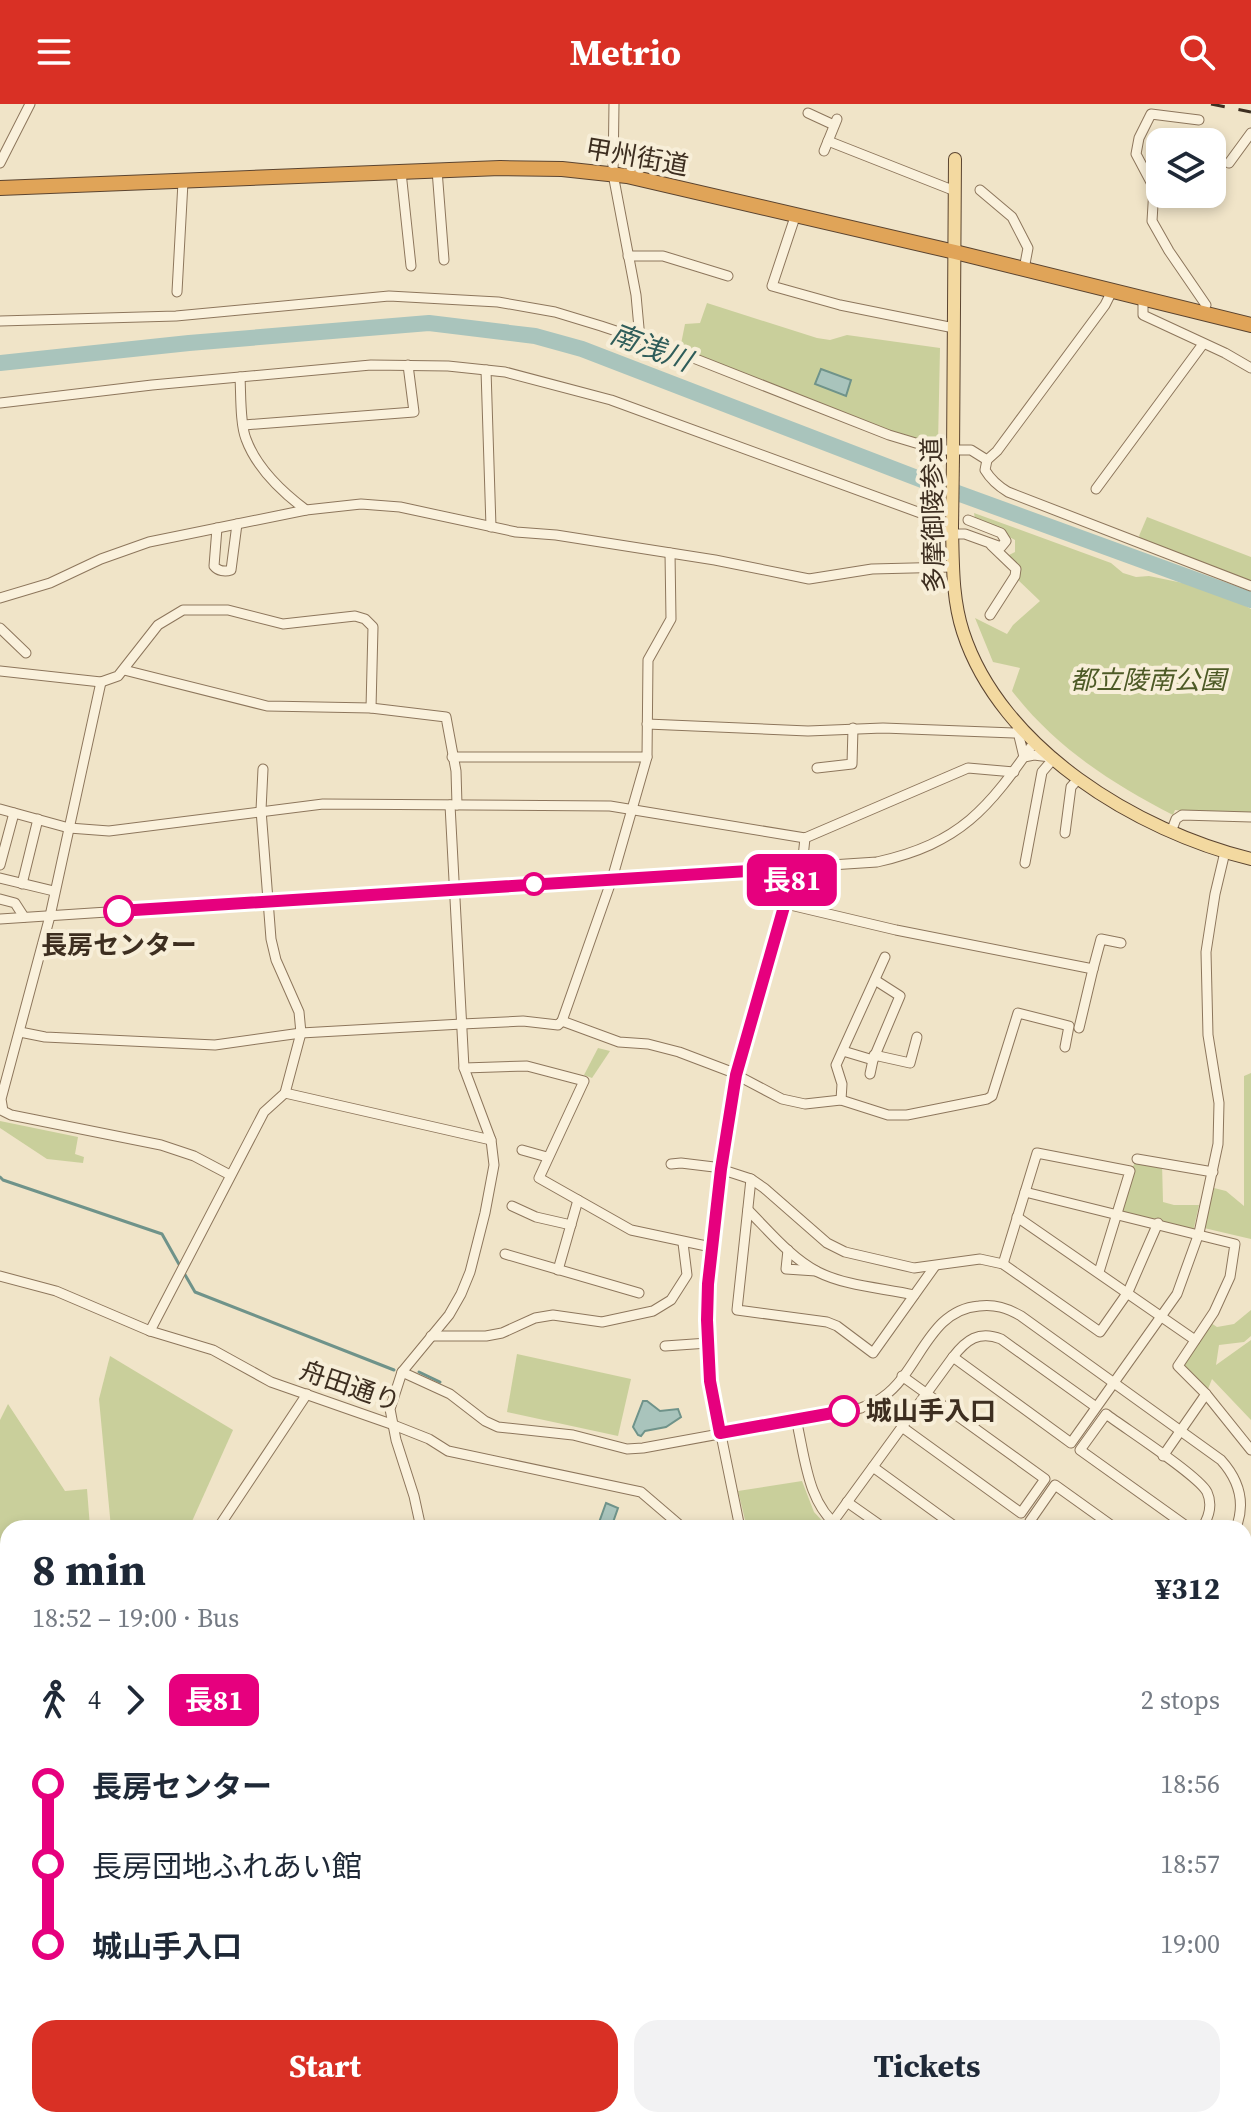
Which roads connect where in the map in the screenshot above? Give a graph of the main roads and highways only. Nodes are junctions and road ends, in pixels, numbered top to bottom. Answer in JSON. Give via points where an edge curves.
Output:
{"nodes":[{"id":1,"x":955,"y":159,"type":"dead end"},
{"id":2,"x":0,"y":188,"type":"edge"},
{"id":3,"x":955,"y":252,"type":"junction"},
{"id":4,"x":1251,"y":325,"type":"edge"},
{"id":5,"x":1251,"y":859,"type":"edge"}],
"edges":[{"from":1,"to":3,"type":"main road","name":"多摩御陵参道"},
{"from":2,"to":3,"type":"highway","name":"甲州街道","via":[[546,168],[613,174]]},
{"from":3,"to":4,"type":"highway","name":"甲州街道"},
{"from":3,"to":5,"type":"main road","name":"多摩御陵参道","bridge":true,"via":[[952,567],[957,613],[983,678],[1020,730],[1123,808],[1171,832]]}]}
